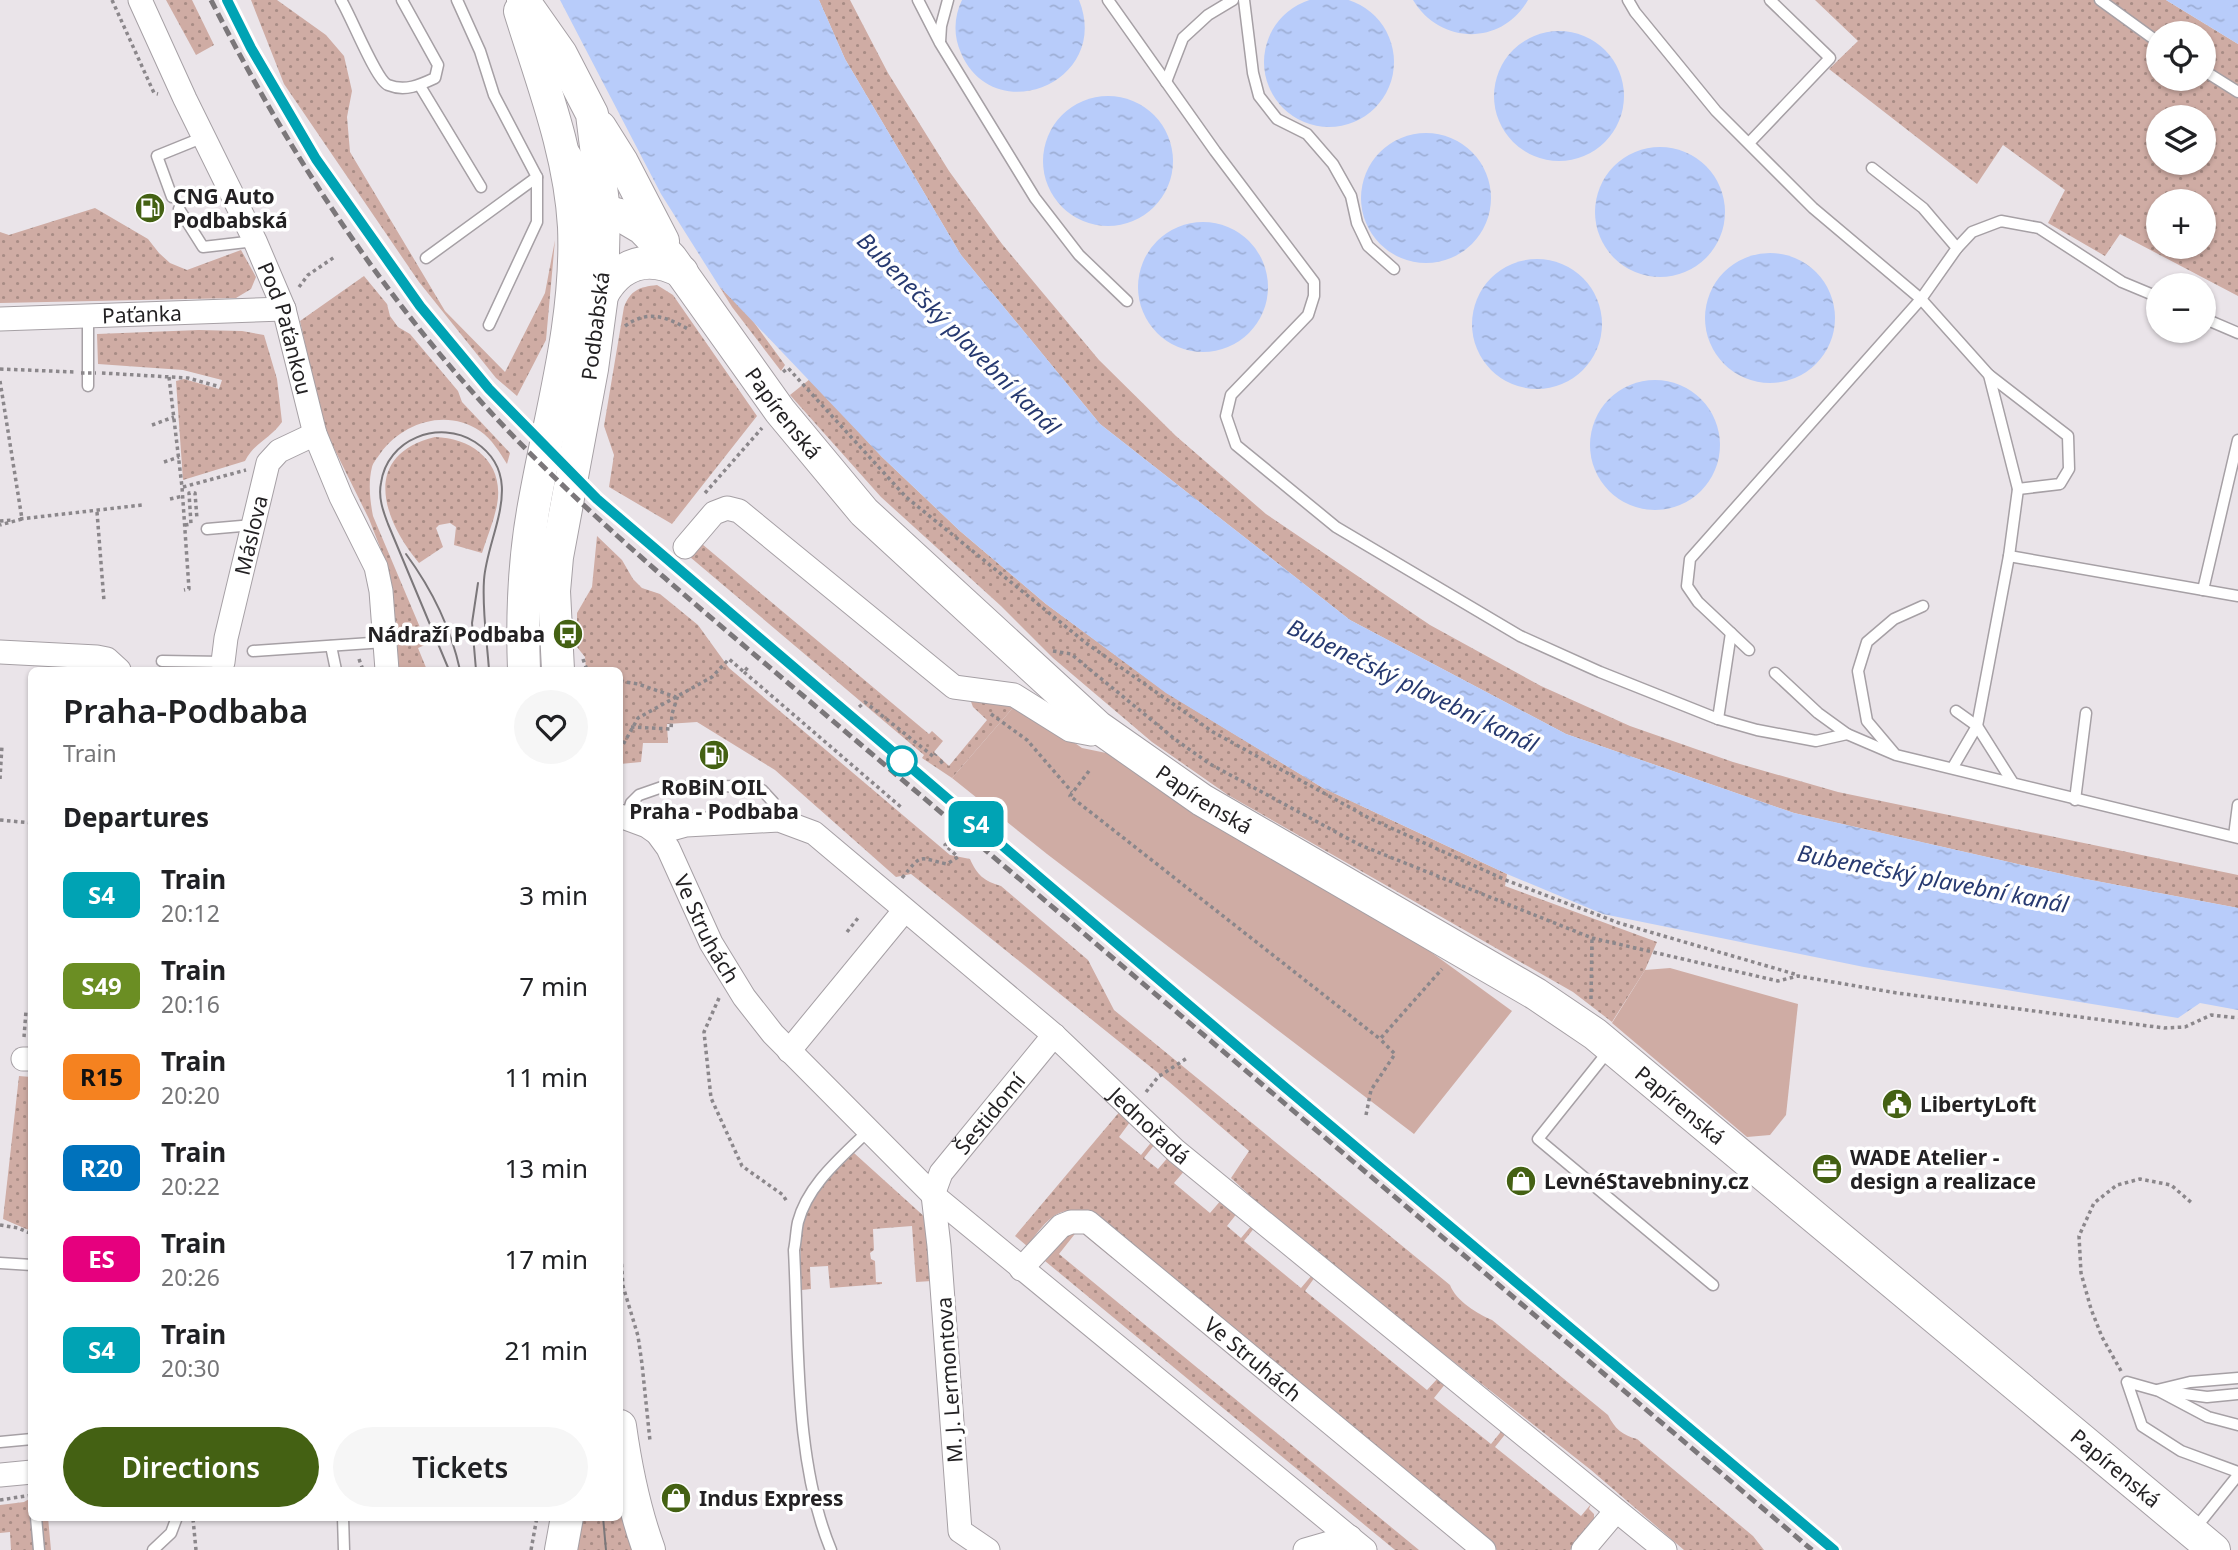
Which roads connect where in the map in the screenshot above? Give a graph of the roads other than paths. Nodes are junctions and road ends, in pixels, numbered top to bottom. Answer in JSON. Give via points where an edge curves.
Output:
{"nodes":[{"id":1,"x":140,"y":0,"type":"edge"},
{"id":2,"x":341,"y":0,"type":"edge"},
{"id":3,"x":402,"y":0,"type":"edge"},
{"id":4,"x":457,"y":0,"type":"edge"},
{"id":5,"x":516,"y":0,"type":"edge"},
{"id":6,"x":523,"y":0,"type":"edge"},
{"id":7,"x":918,"y":0,"type":"edge"},
{"id":8,"x":948,"y":0,"type":"edge"},
{"id":9,"x":1108,"y":0,"type":"edge"},
{"id":10,"x":1233,"y":0,"type":"edge"},
{"id":11,"x":1244,"y":0,"type":"edge"},
{"id":12,"x":1628,"y":0,"type":"edge"},
{"id":13,"x":1770,"y":0,"type":"edge"},
{"id":14,"x":2100,"y":0,"type":"edge"},
{"id":15,"x":2146,"y":33,"type":"edge"},
{"id":16,"x":940,"y":43,"type":"junction"},
{"id":17,"x":2216,"y":79,"type":"edge"},
{"id":18,"x":1166,"y":82,"type":"junction"},
{"id":19,"x":420,"y":86,"type":"junction"},
{"id":20,"x":2238,"y":92,"type":"edge"},
{"id":21,"x":592,"y":114,"type":"junction"},
{"id":22,"x":204,"y":137,"type":"junction"},
{"id":23,"x":1749,"y":143,"type":"junction"},
{"id":24,"x":565,"y":156,"type":"junction"},
{"id":25,"x":1872,"y":167,"type":"dead end"},
{"id":26,"x":537,"y":177,"type":"junction"},
{"id":27,"x":481,"y":187,"type":"dead end"},
{"id":28,"x":172,"y":197,"type":"dead end"},
{"id":29,"x":179,"y":209,"type":"dead end"},
{"id":30,"x":604,"y":211,"type":"junction"},
{"id":31,"x":255,"y":241,"type":"junction"},
{"id":32,"x":1957,"y":248,"type":"junction"},
{"id":33,"x":574,"y":253,"type":"junction"},
{"id":34,"x":426,"y":258,"type":"dead end"},
{"id":35,"x":676,"y":265,"type":"junction"},
{"id":36,"x":1394,"y":269,"type":"dead end"},
{"id":37,"x":2146,"y":293,"type":"edge"},
{"id":38,"x":602,"y":295,"type":"junction"},
{"id":39,"x":1922,"y":299,"type":"junction"},
{"id":40,"x":1127,"y":301,"type":"dead end"},
{"id":41,"x":284,"y":309,"type":"junction"},
{"id":42,"x":88,"y":316,"type":"junction"},
{"id":43,"x":0,"y":319,"type":"edge"},
{"id":44,"x":2216,"y":324,"type":"edge"},
{"id":45,"x":489,"y":325,"type":"dead end"},
{"id":46,"x":2238,"y":333,"type":"edge"},
{"id":47,"x":1989,"y":375,"type":"junction"},
{"id":48,"x":88,"y":386,"type":"dead end"},
{"id":49,"x":315,"y":434,"type":"junction"},
{"id":50,"x":2238,"y":440,"type":"edge"},
{"id":51,"x":2018,"y":489,"type":"junction"},
{"id":52,"x":253,"y":525,"type":"junction"},
{"id":53,"x":202,"y":526,"type":"road end"},
{"id":54,"x":685,"y":547,"type":"dead end"},
{"id":55,"x":2009,"y":556,"type":"junction"},
{"id":56,"x":2203,"y":590,"type":"junction"},
{"id":57,"x":2238,"y":596,"type":"edge"},
{"id":58,"x":1923,"y":607,"type":"dead end"},
{"id":59,"x":1731,"y":633,"type":"junction"},
{"id":60,"x":385,"y":642,"type":"junction"},
{"id":61,"x":331,"y":646,"type":"junction"},
{"id":62,"x":1749,"y":650,"type":"dead end"},
{"id":63,"x":253,"y":651,"type":"dead end"},
{"id":64,"x":0,"y":652,"type":"edge"},
{"id":65,"x":162,"y":661,"type":"dead end"},
{"id":66,"x":222,"y":666,"type":"edge"},
{"id":67,"x":116,"y":667,"type":"edge"},
{"id":68,"x":335,"y":667,"type":"edge"},
{"id":69,"x":387,"y":667,"type":"edge"},
{"id":70,"x":524,"y":667,"type":"edge"},
{"id":71,"x":558,"y":667,"type":"edge"},
{"id":72,"x":1775,"y":673,"type":"dead end"},
{"id":73,"x":1956,"y":711,"type":"dead end"},
{"id":74,"x":2086,"y":713,"type":"dead end"},
{"id":75,"x":1718,"y":719,"type":"junction"},
{"id":76,"x":1977,"y":726,"type":"junction"},
{"id":77,"x":1098,"y":727,"type":"junction"},
{"id":78,"x":1847,"y":734,"type":"junction"},
{"id":79,"x":1896,"y":755,"type":"junction"},
{"id":80,"x":1953,"y":767,"type":"junction"},
{"id":81,"x":2013,"y":783,"type":"junction"},
{"id":82,"x":2075,"y":800,"type":"junction"},
{"id":83,"x":2238,"y":804,"type":"edge"},
{"id":84,"x":623,"y":817,"type":"edge"},
{"id":85,"x":779,"y":820,"type":"junction"},
{"id":86,"x":657,"y":834,"type":"junction"},
{"id":87,"x":2237,"y":837,"type":"edge"},
{"id":88,"x":896,"y":903,"type":"junction"},
{"id":89,"x":1054,"y":1035,"type":"junction"},
{"id":90,"x":1611,"y":1047,"type":"junction"},
{"id":91,"x":789,"y":1051,"type":"junction"},
{"id":92,"x":868,"y":1131,"type":"junction"},
{"id":93,"x":933,"y":1195,"type":"junction"},
{"id":94,"x":0,"y":1263,"type":"edge"},
{"id":95,"x":28,"y":1265,"type":"edge"},
{"id":96,"x":1021,"y":1269,"type":"junction"},
{"id":97,"x":1713,"y":1285,"type":"dead end"},
{"id":98,"x":2238,"y":1378,"type":"edge"},
{"id":99,"x":2158,"y":1391,"type":"junction"},
{"id":100,"x":2238,"y":1394,"type":"edge"},
{"id":101,"x":2238,"y":1425,"type":"edge"},
{"id":102,"x":28,"y":1439,"type":"edge"},
{"id":103,"x":0,"y":1442,"type":"edge"},
{"id":104,"x":623,"y":1448,"type":"edge"},
{"id":105,"x":28,"y":1472,"type":"edge"},
{"id":106,"x":2238,"y":1474,"type":"edge"},
{"id":107,"x":0,"y":1475,"type":"edge"},
{"id":108,"x":1616,"y":1511,"type":"junction"},
{"id":109,"x":36,"y":1521,"type":"edge"},
{"id":110,"x":176,"y":1521,"type":"edge"},
{"id":111,"x":343,"y":1521,"type":"edge"},
{"id":112,"x":566,"y":1521,"type":"edge"},
{"id":113,"x":2203,"y":1541,"type":"edge"},
{"id":114,"x":1358,"y":1543,"type":"edge"},
{"id":115,"x":39,"y":1550,"type":"edge"},
{"id":116,"x":153,"y":1550,"type":"edge"},
{"id":117,"x":344,"y":1550,"type":"edge"},
{"id":118,"x":561,"y":1550,"type":"edge"},
{"id":119,"x":649,"y":1550,"type":"edge"},
{"id":120,"x":831,"y":1550,"type":"edge"},
{"id":121,"x":988,"y":1550,"type":"edge"},
{"id":122,"x":1304,"y":1550,"type":"edge"},
{"id":123,"x":1485,"y":1550,"type":"edge"},
{"id":124,"x":1583,"y":1550,"type":"edge"},
{"id":125,"x":1665,"y":1550,"type":"edge"}],
"edges":[{"from":1,"to":22,"type":"street","name":"Pod Paťankou"},
{"from":2,"to":19,"type":"lane","via":[[377,75],[387,85]]},
{"from":3,"to":19,"type":"lane","via":[[438,65],[435,78]]},
{"from":4,"to":26,"type":"lane","via":[[494,95]]},
{"from":5,"to":24,"type":"street","name":"Podbabská"},
{"from":6,"to":21,"type":"street","name":"Podbabská","via":[[561,54]]},
{"from":7,"to":16,"type":"lane"},
{"from":8,"to":16,"type":"lane"},
{"from":9,"to":18,"type":"lane"},
{"from":10,"to":18,"type":"lane","via":[[1182,38]]},
{"from":11,"to":36,"type":"lane","via":[[1259,96],[1277,119],[1307,134],[1333,164],[1351,196],[1368,246]]},
{"from":12,"to":23,"type":"lane","via":[[1716,111]]},
{"from":13,"to":23,"type":"lane","via":[[1830,58]]},
{"from":14,"to":15,"type":"lane"},
{"from":16,"to":40,"type":"lane","via":[[1035,198],[1079,255]]},
{"from":17,"to":20,"type":"lane"},
{"from":18,"to":75,"type":"lane","via":[[1314,282],[1308,316],[1231,395],[1226,416],[1236,445],[1336,527],[1520,636]]},
{"from":19,"to":27,"type":"lane"},
{"from":21,"to":30,"type":"street","name":"Podbabská"},
{"from":21,"to":35,"type":"street","name":"Papírenská"},
{"from":22,"to":28,"type":"lane","via":[[157,156]]},
{"from":22,"to":31,"type":"street","name":"Pod Paťankou"},
{"from":23,"to":39,"type":"lane","via":[[1813,208]]},
{"from":24,"to":30,"type":"street","name":"Papírenská"},
{"from":24,"to":33,"type":"street","name":"Podbabská"},
{"from":25,"to":32,"type":"lane","via":[[1923,208]]},
{"from":26,"to":34,"type":"lane"},
{"from":26,"to":45,"type":"lane","via":[[537,222]]},
{"from":29,"to":31,"type":"lane","via":[[203,247]]},
{"from":30,"to":33,"type":"street"},
{"from":30,"to":35,"type":"street","name":"Papírenská","via":[[642,228]]},
{"from":30,"to":38,"type":"street","name":"Podbabská"},
{"from":31,"to":41,"type":"street","name":"Pod Paťankou"},
{"from":32,"to":37,"type":"lane","via":[[1972,232],[2001,221],[2039,228]]},
{"from":32,"to":39,"type":"lane"},
{"from":33,"to":70,"type":"street","name":"Podbabská","via":[[555,407],[533,512],[524,588]]},
{"from":35,"to":38,"type":"street","via":[[636,264],[615,276]]},
{"from":35,"to":77,"type":"street","name":"Papírenská","via":[[780,411],[864,512]]},
{"from":38,"to":71,"type":"street","name":"Podbabská","via":[[557,557]]},
{"from":39,"to":47,"type":"lane"},
{"from":39,"to":59,"type":"lane","via":[[1690,559],[1687,586]]},
{"from":41,"to":42,"type":"street","name":"Paťanka"},
{"from":41,"to":49,"type":"street","name":"Pod Paťankou"},
{"from":42,"to":43,"type":"street","name":"Paťanka"},
{"from":42,"to":48,"type":"lane"},
{"from":44,"to":46,"type":"lane"},
{"from":47,"to":51,"type":"lane"},
{"from":47,"to":51,"type":"lane","via":[[2068,436],[2068,469],[2060,484]]},
{"from":49,"to":52,"type":"street","name":"Máslova","via":[[279,451],[268,463]]},
{"from":49,"to":60,"type":"street","name":"Pod Paťankou","via":[[376,567]]},
{"from":50,"to":56,"type":"lane"},
{"from":51,"to":55,"type":"lane"},
{"from":52,"to":53,"type":"lane"},
{"from":52,"to":66,"type":"street","name":"Máslova"},
{"from":54,"to":77,"type":"street","via":[[715,513],[727,508],[739,511],[954,687],[1014,695],[1070,730],[1091,734]]},
{"from":55,"to":56,"type":"lane"},
{"from":55,"to":76,"type":"lane"},
{"from":56,"to":57,"type":"lane"},
{"from":58,"to":79,"type":"lane","via":[[1894,620],[1867,642],[1858,671],[1867,721]]},
{"from":59,"to":62,"type":"lane"},
{"from":59,"to":75,"type":"lane"},
{"from":60,"to":61,"type":"lane"},
{"from":60,"to":69,"type":"street","name":"Pod Paťankou"},
{"from":61,"to":63,"type":"lane"},
{"from":61,"to":68,"type":"lane"},
{"from":64,"to":67,"type":"street","via":[[97,657]]},
{"from":65,"to":66,"type":"lane"},
{"from":72,"to":78,"type":"lane"},
{"from":73,"to":76,"type":"lane"},
{"from":74,"to":82,"type":"lane"},
{"from":75,"to":78,"type":"lane","via":[[1816,741]]},
{"from":76,"to":80,"type":"lane"},
{"from":76,"to":81,"type":"lane"},
{"from":77,"to":90,"type":"street","name":"Papírenská","via":[[1202,800],[1536,994]]},
{"from":78,"to":79,"type":"lane"},
{"from":79,"to":80,"type":"lane"},
{"from":80,"to":81,"type":"lane"},
{"from":81,"to":82,"type":"lane"},
{"from":82,"to":87,"type":"lane"},
{"from":83,"to":87,"type":"lane"},
{"from":84,"to":85,"type":"lane","via":[[639,795],[662,787],[744,786],[762,790],[774,802]]},
{"from":84,"to":86,"type":"street","name":"Ve Struhách"},
{"from":85,"to":86,"type":"street","name":"Jednořadá","via":[[686,825]]},
{"from":85,"to":88,"type":"street","name":"Jednořadá","via":[[814,833]]},
{"from":86,"to":91,"type":"street","name":"Ve Struhách","via":[[668,848],[710,943],[744,997]]},
{"from":88,"to":89,"type":"street","name":"Jednořadá"},
{"from":88,"to":91,"type":"street"},
{"from":89,"to":93,"type":"street","name":"Šestidomí","via":[[941,1173]]},
{"from":89,"to":108,"type":"street","name":"Jednořadá","via":[[1187,1160]]},
{"from":90,"to":97,"type":"lane","via":[[1538,1139]]},
{"from":90,"to":113,"type":"street","name":"Papírenská"},
{"from":91,"to":92,"type":"street","name":"Ve Struhách"},
{"from":92,"to":93,"type":"street","name":"Ve Struhách"},
{"from":92,"to":120,"type":"lane","via":[[827,1171],[808,1198],[798,1221],[794,1250],[804,1443]]},
{"from":93,"to":96,"type":"street","name":"Ve Struhách"},
{"from":93,"to":121,"type":"street","name":"M. J. Lermontova","via":[[960,1531]]},
{"from":94,"to":95,"type":"lane"},
{"from":96,"to":114,"type":"street","name":"Ve Struhách"},
{"from":96,"to":123,"type":"street","name":"Ve Struhách","via":[[1061,1226],[1088,1222]]},
{"from":98,"to":99,"type":"lane","via":[[2190,1382]]},
{"from":99,"to":100,"type":"lane","via":[[2190,1396]]},
{"from":99,"to":101,"type":"lane"},
{"from":99,"to":106,"type":"lane","via":[[2127,1382],[2142,1426],[2181,1451]]},
{"from":102,"to":103,"type":"lane"},
{"from":104,"to":119,"type":"street"},
{"from":105,"to":107,"type":"street"},
{"from":106,"to":113,"type":"lane"},
{"from":108,"to":124,"type":"street"},
{"from":108,"to":125,"type":"street","name":"Jednořadá"},
{"from":109,"to":115,"type":"lane"},
{"from":110,"to":116,"type":"lane","via":[[171,1533]]},
{"from":111,"to":117,"type":"lane"},
{"from":112,"to":118,"type":"street"},
{"from":114,"to":122,"type":"street"}]}
